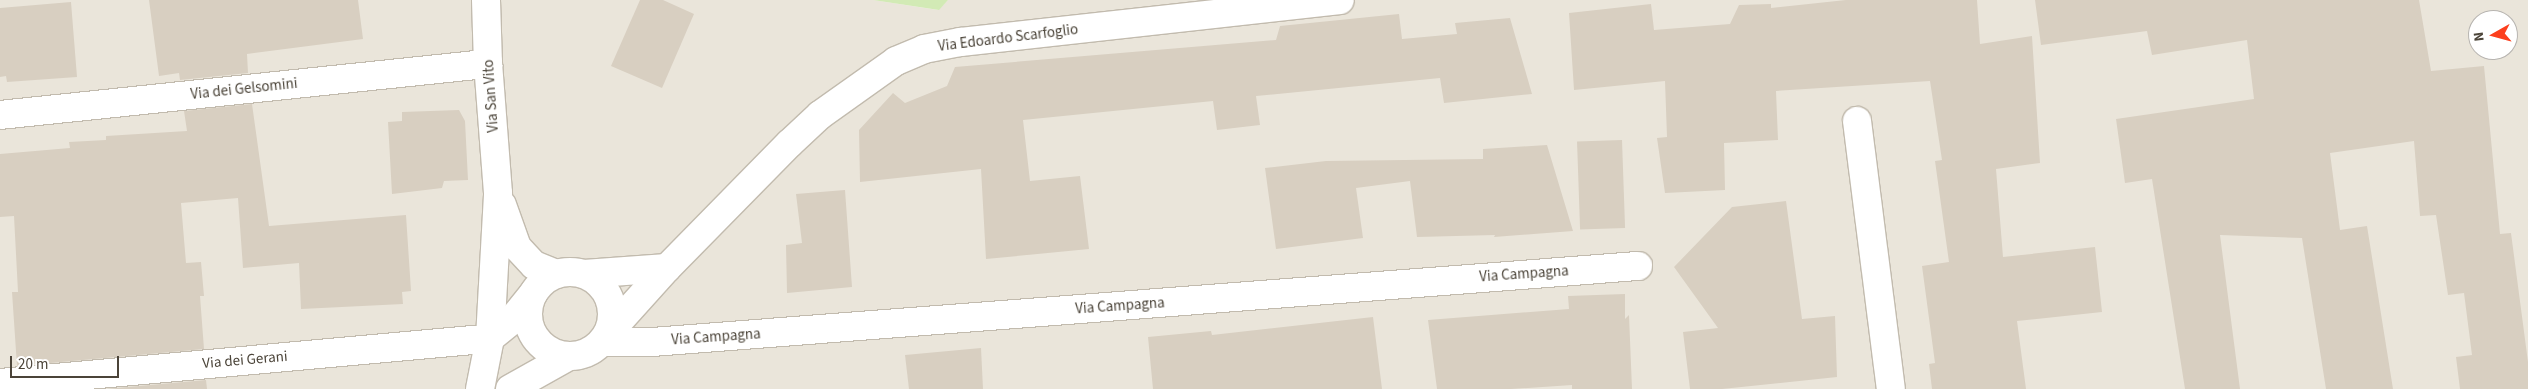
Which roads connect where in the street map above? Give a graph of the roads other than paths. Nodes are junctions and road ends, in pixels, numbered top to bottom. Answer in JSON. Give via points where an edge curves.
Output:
{"nodes":[{"id":1,"x":486,"y":0,"type":"edge"},
{"id":2,"x":1340,"y":0,"type":"edge"},
{"id":3,"x":488,"y":64,"type":"junction"},
{"id":4,"x":0,"y":115,"type":"edge"},
{"id":5,"x":1857,"y":121,"type":"dead end"},
{"id":6,"x":498,"y":193,"type":"junction"},
{"id":7,"x":1638,"y":266,"type":"dead end"},
{"id":8,"x":667,"y":268,"type":"junction"},
{"id":9,"x":556,"y":274,"type":"junction"},
{"id":10,"x":584,"y":274,"type":"junction"},
{"id":11,"x":493,"y":281,"type":"junction"},
{"id":12,"x":525,"y":303,"type":"junction"},
{"id":13,"x":606,"y":336,"type":"junction"},
{"id":14,"x":490,"y":338,"type":"junction"},
{"id":15,"x":567,"y":357,"type":"junction"},
{"id":16,"x":0,"y":383,"type":"edge"},
{"id":17,"x":480,"y":389,"type":"edge"},
{"id":18,"x":510,"y":389,"type":"edge"},
{"id":19,"x":1891,"y":389,"type":"edge"}],
"edges":[{"from":1,"to":3,"type":"street","name":"Via San Vito"},
{"from":2,"to":8,"type":"street","name":"Via Edoardo Scarfoglio","via":[[961,42],[924,49],[896,61],[820,115]]},
{"from":3,"to":4,"type":"street","name":"Via dei Gelsomini"},
{"from":3,"to":6,"type":"street","name":"Via San Vito"},
{"from":5,"to":19,"type":"street"},
{"from":6,"to":9,"type":"street","name":"Via San Vito","via":[[517,247],[534,265]]},
{"from":6,"to":11,"type":"street","name":"Via San Vito"},
{"from":7,"to":13,"type":"street","name":"Via Campagna","via":[[652,342]]},
{"from":8,"to":10,"type":"street"},
{"from":8,"to":13,"type":"street","name":"Via Edoardo Scarfoglio"},
{"from":9,"to":10,"type":"street"},
{"from":9,"to":12,"type":"street","via":[[543,282]]},
{"from":10,"to":13,"type":"street","via":[[598,281],[612,304],[613,318]]},
{"from":11,"to":12,"type":"street"},
{"from":11,"to":14,"type":"street","name":"Via San Vito"},
{"from":12,"to":14,"type":"street"},
{"from":12,"to":15,"type":"street","via":[[529,307],[529,322],[534,335],[543,347]]},
{"from":13,"to":15,"type":"street","via":[[592,350],[580,356]]},
{"from":14,"to":16,"type":"street","name":"Via dei Gerani"},
{"from":14,"to":17,"type":"street","name":"Via San Vito"},
{"from":15,"to":18,"type":"street"}]}
